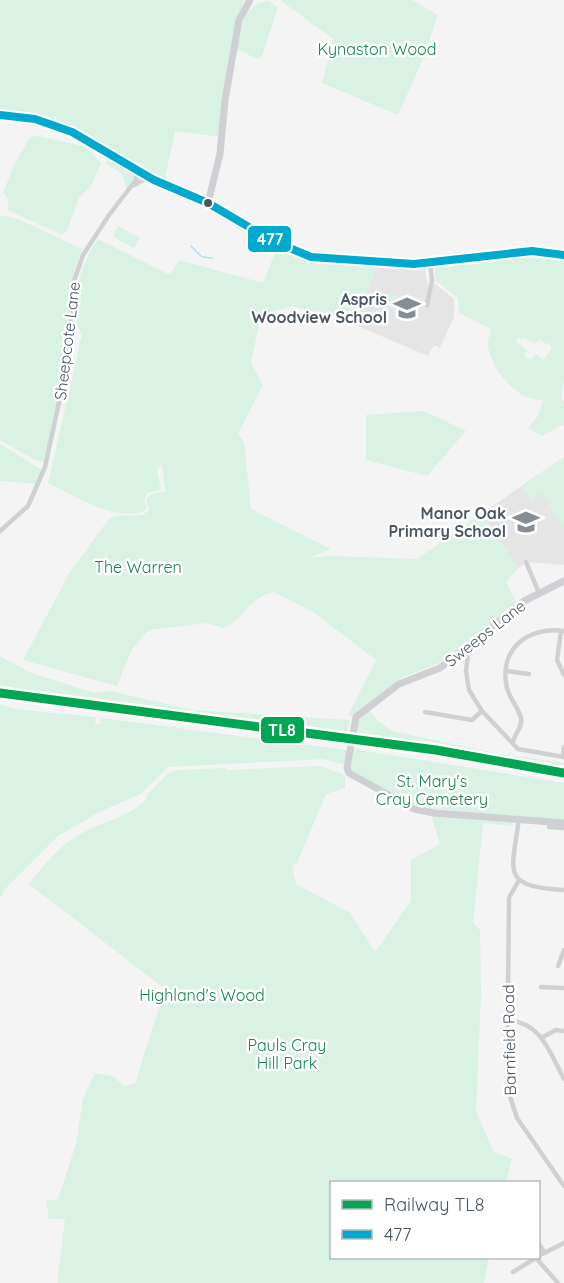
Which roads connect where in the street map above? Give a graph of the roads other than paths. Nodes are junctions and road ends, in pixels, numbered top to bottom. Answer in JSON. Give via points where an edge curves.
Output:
{"nodes":[{"id":1,"x":250,"y":0,"type":"edge"},
{"id":2,"x":0,"y":116,"type":"edge"},
{"id":3,"x":136,"y":168,"type":"junction"},
{"id":4,"x":154,"y":180,"type":"junction"},
{"id":5,"x":132,"y":187,"type":"junction"},
{"id":6,"x":210,"y":190,"type":"junction"},
{"id":7,"x":199,"y":199,"type":"junction"},
{"id":8,"x":208,"y":203,"type":"junction"},
{"id":9,"x":564,"y":255,"type":"edge"},
{"id":10,"x":430,"y":262,"type":"junction"},
{"id":11,"x":427,"y":305,"type":"dead end"},
{"id":12,"x":0,"y":531,"type":"edge"},
{"id":13,"x":526,"y":562,"type":"dead end"},
{"id":14,"x":564,"y":581,"type":"edge"},
{"id":15,"x":539,"y":593,"type":"junction"},
{"id":16,"x":563,"y":631,"type":"edge"},
{"id":17,"x":464,"y":651,"type":"junction"},
{"id":18,"x":506,"y":671,"type":"junction"},
{"id":19,"x":529,"y":674,"type":"dead end"},
{"id":20,"x":564,"y":675,"type":"edge"},
{"id":21,"x":482,"y":711,"type":"junction"},
{"id":22,"x":425,"y":712,"type":"dead end"},
{"id":23,"x":513,"y":743,"type":"junction"},
{"id":24,"x":564,"y":747,"type":"edge"},
{"id":25,"x":563,"y":757,"type":"edge"},
{"id":26,"x":519,"y":818,"type":"junction"},
{"id":27,"x":564,"y":823,"type":"edge"},
{"id":28,"x":549,"y":827,"type":"dead end"},
{"id":29,"x":564,"y":828,"type":"edge"},
{"id":30,"x":519,"y":880,"type":"junction"},
{"id":31,"x":564,"y":890,"type":"edge"},
{"id":32,"x":564,"y":950,"type":"edge"},
{"id":33,"x":551,"y":958,"type":"dead end"},
{"id":34,"x":564,"y":988,"type":"edge"},
{"id":35,"x":545,"y":993,"type":"dead end"},
{"id":36,"x":507,"y":1020,"type":"junction"},
{"id":37,"x":564,"y":1031,"type":"edge"},
{"id":38,"x":541,"y":1038,"type":"junction"},
{"id":39,"x":564,"y":1079,"type":"edge"},
{"id":40,"x":564,"y":1186,"type":"edge"},
{"id":41,"x":564,"y":1243,"type":"edge"},
{"id":42,"x":540,"y":1247,"type":"edge"},
{"id":43,"x":545,"y":1253,"type":"junction"},
{"id":44,"x":540,"y":1256,"type":"edge"},
{"id":45,"x":534,"y":1259,"type":"edge"},
{"id":46,"x":539,"y":1259,"type":"edge"},
{"id":47,"x":513,"y":1272,"type":"dead end"},
{"id":48,"x":558,"y":1283,"type":"edge"}],
"edges":[{"from":1,"to":6,"type":"street","via":[[239,20],[220,154]]},
{"from":2,"to":3,"type":"street","via":[[35,119],[72,132]]},
{"from":3,"to":4,"type":"street"},
{"from":3,"to":5,"type":"street","name":"Sheepcote Lane"},
{"from":4,"to":5,"type":"street","via":[[145,179]]},
{"from":4,"to":7,"type":"street"},
{"from":5,"to":12,"type":"street","name":"Sheepcote Lane","via":[[103,222],[83,255],[74,281],[68,361],[45,467],[28,506]]},
{"from":6,"to":7,"type":"street"},
{"from":6,"to":8,"type":"street"},
{"from":7,"to":8,"type":"street"},
{"from":8,"to":10,"type":"street","via":[[273,241],[311,257]]},
{"from":9,"to":10,"type":"street","via":[[532,251]]},
{"from":10,"to":11,"type":"street","via":[[432,280]]},
{"from":13,"to":15,"type":"street","name":"Sweeps Lane"},
{"from":14,"to":15,"type":"street","name":"Sweeps Lane"},
{"from":15,"to":17,"type":"street","name":"Sweeps Lane","via":[[504,615]]},
{"from":16,"to":18,"type":"street","via":[[544,629],[530,634],[513,650]]},
{"from":16,"to":20,"type":"street","via":[[557,660]]},
{"from":17,"to":21,"type":"street","via":[[468,655],[469,690]]},
{"from":17,"to":26,"type":"street","name":"Sweeps Lane","via":[[440,668],[399,684],[356,717],[347,772],[414,809]]},
{"from":18,"to":19,"type":"street"},
{"from":18,"to":23,"type":"street","via":[[509,696],[521,717]]},
{"from":21,"to":22,"type":"street","via":[[472,720]]},
{"from":21,"to":23,"type":"street"},
{"from":23,"to":25,"type":"street","via":[[525,752]]},
{"from":24,"to":25,"type":"street"},
{"from":26,"to":27,"type":"street"},
{"from":26,"to":30,"type":"street","via":[[513,863]]},
{"from":28,"to":29,"type":"street"},
{"from":30,"to":31,"type":"street","via":[[534,888]]},
{"from":30,"to":36,"type":"street","name":"Barnfield Road","via":[[509,898]]},
{"from":32,"to":33,"type":"street","via":[[558,963]]},
{"from":34,"to":35,"type":"street","via":[[543,987]]},
{"from":36,"to":38,"type":"street","via":[[530,1025]]},
{"from":36,"to":40,"type":"street","name":"Barnfield Road","via":[[507,1087],[511,1103]]},
{"from":37,"to":38,"type":"street","via":[[556,1030]]},
{"from":38,"to":39,"type":"street"},
{"from":41,"to":43,"type":"street"},
{"from":42,"to":43,"type":"street"},
{"from":43,"to":44,"type":"street"},
{"from":45,"to":47,"type":"street"},
{"from":46,"to":48,"type":"street"}]}
